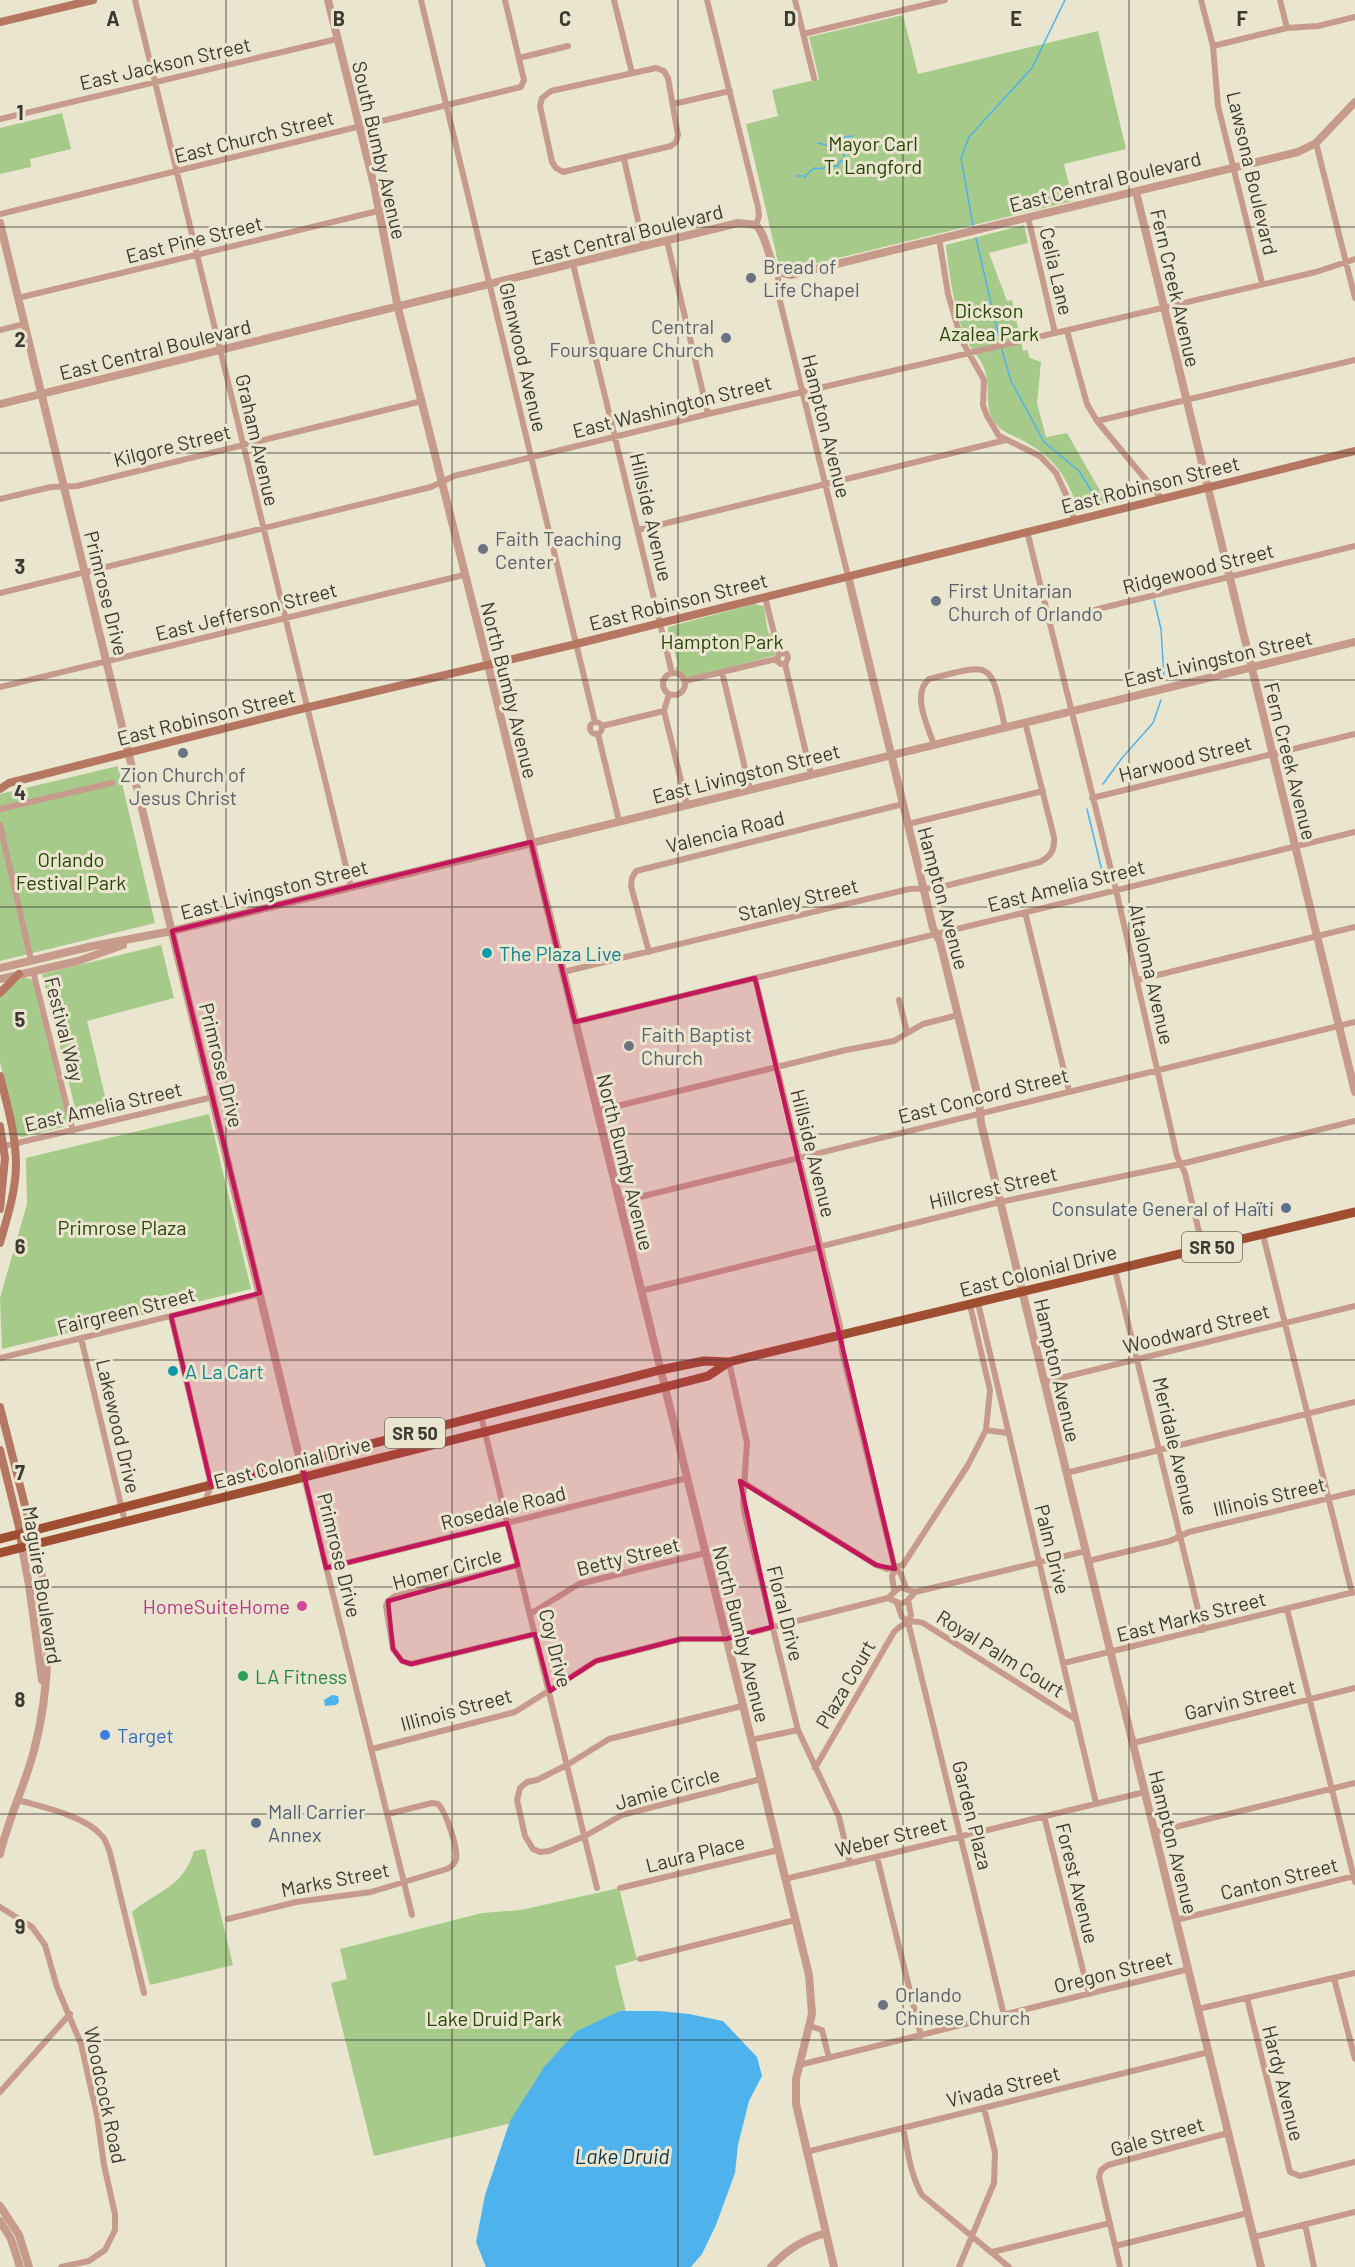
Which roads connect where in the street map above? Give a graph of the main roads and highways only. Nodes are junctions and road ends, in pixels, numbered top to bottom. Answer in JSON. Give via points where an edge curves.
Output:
{"nodes":[{"id":1,"x":93,"y":0,"type":"edge"},
{"id":2,"x":0,"y":22,"type":"edge"},
{"id":3,"x":1355,"y":451,"type":"edge"},
{"id":4,"x":5,"y":783,"type":"edge"},
{"id":5,"x":0,"y":789,"type":"edge"},
{"id":6,"x":20,"y":974,"type":"road end"},
{"id":7,"x":0,"y":993,"type":"edge"},
{"id":8,"x":0,"y":1076,"type":"edge"},
{"id":9,"x":0,"y":1126,"type":"edge"},
{"id":10,"x":2,"y":1147,"type":"edge"},
{"id":11,"x":0,"y":1209,"type":"edge"},
{"id":12,"x":1355,"y":1212,"type":"edge"},
{"id":13,"x":0,"y":1243,"type":"edge"},
{"id":14,"x":729,"y":1362,"type":"junction"},
{"id":15,"x":0,"y":1407,"type":"edge"},
{"id":16,"x":0,"y":1450,"type":"edge"},
{"id":17,"x":31,"y":1531,"type":"junction"},
{"id":18,"x":20,"y":1534,"type":"junction"},
{"id":19,"x":0,"y":1539,"type":"edge"},
{"id":20,"x":34,"y":1545,"type":"junction"},
{"id":21,"x":22,"y":1548,"type":"junction"},
{"id":22,"x":0,"y":1554,"type":"edge"}],
"edges":[{"from":1,"to":2,"type":"main road"},
{"from":3,"to":4,"type":"main road","name":"East Robinson Street"},
{"from":4,"to":5,"type":"main road","name":"East Robinson Street"},
{"from":6,"to":7,"type":"main road"},
{"from":8,"to":13,"type":"main road","via":[[16,1166],[11,1206]]},
{"from":9,"to":10,"type":"main road"},
{"from":10,"to":11,"type":"main road","via":[[5,1170]]},
{"from":12,"to":14,"type":"highway","name":"East Colonial Drive","number":"SR 50"},
{"from":14,"to":17,"type":"highway","name":"East Colonial Drive","number":"SR 50","via":[[704,1361],[660,1371]]},
{"from":14,"to":20,"type":"highway","name":"East Colonial Drive","number":"SR 50","via":[[708,1376]]},
{"from":15,"to":17,"type":"main road","name":"Maguire Boulevard"},
{"from":16,"to":18,"type":"main road","name":"Maguire Boulevard"},
{"from":17,"to":18,"type":"highway","name":"East Colonial Drive","number":"SR 50"},
{"from":17,"to":20,"type":"main road","name":"Maguire Boulevard"},
{"from":18,"to":19,"type":"highway","name":"East Colonial Drive","number":"SR 50"},
{"from":18,"to":21,"type":"main road","name":"Maguire Boulevard"},
{"from":20,"to":21,"type":"highway","name":"East Colonial Drive","number":"SR 50"},
{"from":21,"to":22,"type":"highway","name":"East Colonial Drive","number":"SR 50"}]}
